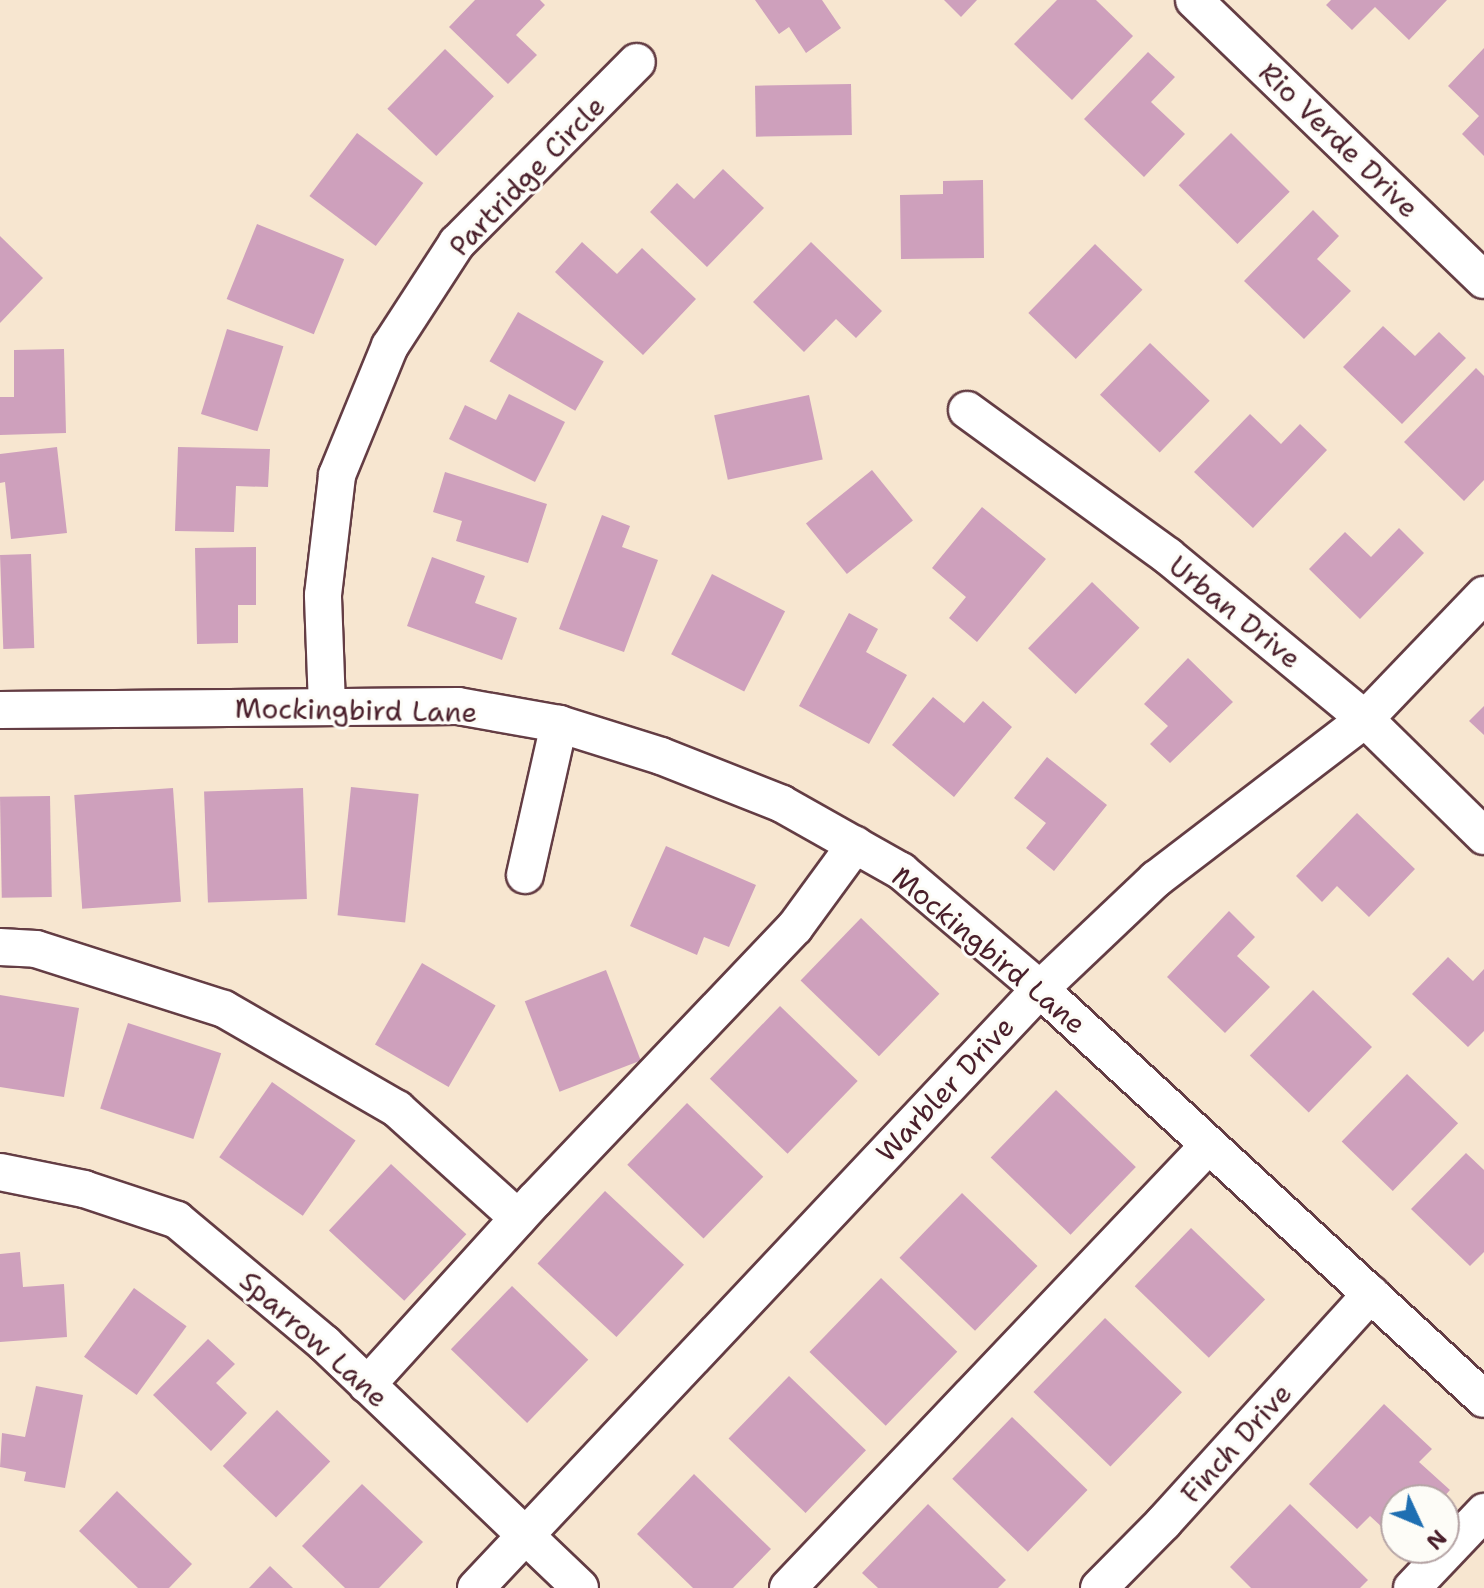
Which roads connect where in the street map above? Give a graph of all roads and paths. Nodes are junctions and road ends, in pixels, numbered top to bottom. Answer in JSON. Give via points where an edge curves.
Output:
{"nodes":[{"id":1,"x":1194,"y":0,"type":"edge"},
{"id":2,"x":637,"y":62,"type":"dead end"},
{"id":3,"x":1484,"y":280,"type":"edge"},
{"id":4,"x":967,"y":410,"type":"dead end"},
{"id":5,"x":1484,"y":595,"type":"edge"},
{"id":6,"x":327,"y":706,"type":"junction"},
{"id":7,"x":0,"y":710,"type":"edge"},
{"id":8,"x":1365,"y":719,"type":"junction"},
{"id":9,"x":559,"y":724,"type":"junction"},
{"id":10,"x":1484,"y":836,"type":"edge"},
{"id":11,"x":855,"y":845,"type":"junction"},
{"id":12,"x":525,"y":875,"type":"dead end"},
{"id":13,"x":0,"y":947,"type":"edge"},
{"id":14,"x":1040,"y":989,"type":"junction"},
{"id":15,"x":1209,"y":1145,"type":"junction"},
{"id":16,"x":0,"y":1172,"type":"edge"},
{"id":17,"x":518,"y":1218,"type":"junction"},
{"id":18,"x":1371,"y":1294,"type":"junction"},
{"id":19,"x":367,"y":1385,"type":"junction"},
{"id":20,"x":1484,"y":1399,"type":"edge"},
{"id":21,"x":1484,"y":1512,"type":"edge"},
{"id":22,"x":525,"y":1536,"type":"junction"},
{"id":23,"x":476,"y":1588,"type":"edge"},
{"id":24,"x":580,"y":1588,"type":"edge"},
{"id":25,"x":788,"y":1588,"type":"edge"},
{"id":26,"x":1099,"y":1588,"type":"edge"},
{"id":27,"x":1412,"y":1588,"type":"edge"}],
"edges":[{"from":1,"to":3,"type":"street","name":"Rio Verde Drive"},
{"from":2,"to":6,"type":"street","name":"Partridge Circle","via":[[457,243],[390,346],[337,475],[323,595]]},
{"from":4,"to":8,"type":"street","name":"Urban Drive","via":[[1168,556]]},
{"from":5,"to":8,"type":"street","name":"Warbler Drive"},
{"from":6,"to":7,"type":"street","name":"Mockingbird Lane"},
{"from":6,"to":9,"type":"street","name":"Mockingbird Lane","via":[[458,706]]},
{"from":8,"to":10,"type":"street","name":"Urban Drive"},
{"from":8,"to":14,"type":"street","name":"Warbler Drive","via":[[1156,879]]},
{"from":9,"to":11,"type":"street","name":"Mockingbird Lane","via":[[661,756],[782,804]]},
{"from":9,"to":12,"type":"street"},
{"from":11,"to":14,"type":"street","name":"Mockingbird Lane","via":[[901,871]]},
{"from":11,"to":17,"type":"street","via":[[795,927]]},
{"from":13,"to":17,"type":"street","via":[[36,949],[224,1009],[397,1109]]},
{"from":14,"to":15,"type":"street","name":"Mockingbird Lane"},
{"from":14,"to":22,"type":"street","name":"Warbler Drive"},
{"from":15,"to":18,"type":"street","name":"Mockingbird Lane"},
{"from":15,"to":25,"type":"street"},
{"from":16,"to":19,"type":"street","name":"Sparrow Lane","via":[[84,1189],[177,1220]]},
{"from":17,"to":19,"type":"street"},
{"from":18,"to":20,"type":"street","name":"Mockingbird Lane"},
{"from":18,"to":26,"type":"street","name":"Finch Drive"},
{"from":19,"to":22,"type":"street","name":"Sparrow Lane"},
{"from":21,"to":27,"type":"street"},
{"from":22,"to":23,"type":"street","name":"Warbler Drive"},
{"from":22,"to":24,"type":"street","name":"Sparrow Lane"}]}
